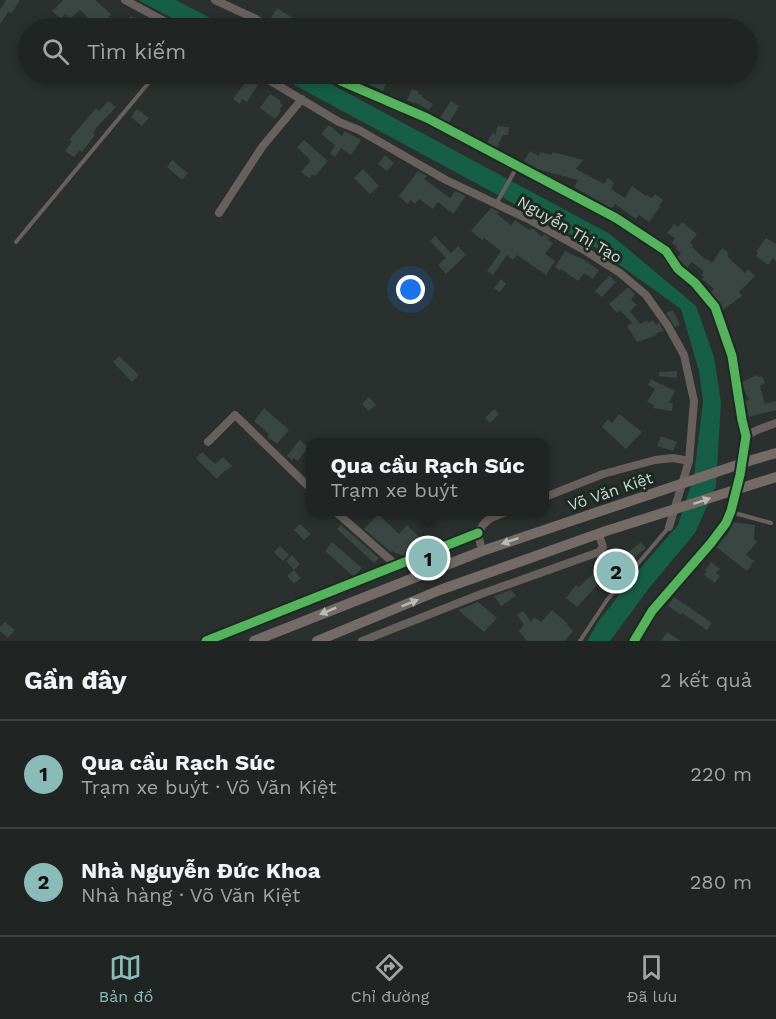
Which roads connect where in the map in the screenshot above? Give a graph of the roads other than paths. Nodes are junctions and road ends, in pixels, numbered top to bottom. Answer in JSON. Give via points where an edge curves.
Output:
{"nodes":[{"id":1,"x":124,"y":0,"type":"edge"},
{"id":2,"x":215,"y":0,"type":"edge"},
{"id":3,"x":158,"y":18,"type":"edge"},
{"id":4,"x":254,"y":18,"type":"edge"},
{"id":5,"x":148,"y":84,"type":"edge"},
{"id":6,"x":276,"y":84,"type":"edge"},
{"id":7,"x":347,"y":84,"type":"edge"},
{"id":8,"x":302,"y":99,"type":"junction"},
{"id":9,"x":515,"y":170,"type":"junction"},
{"id":10,"x":496,"y":204,"type":"junction"},
{"id":11,"x":219,"y":213,"type":"dead end"},
{"id":12,"x":16,"y":242,"type":"dead end"},
{"id":13,"x":776,"y":423,"type":"edge"},
{"id":14,"x":746,"y":436,"type":"junction"},
{"id":15,"x":208,"y":442,"type":"dead end"},
{"id":16,"x":776,"y":453,"type":"edge"},
{"id":17,"x":689,"y":461,"type":"junction"},
{"id":18,"x":776,"y":477,"type":"edge"},
{"id":19,"x":306,"y":484,"type":"edge"},
{"id":20,"x":549,"y":495,"type":"edge"},
{"id":21,"x":731,"y":511,"type":"junction"},
{"id":22,"x":341,"y":516,"type":"edge"},
{"id":23,"x":494,"y":516,"type":"edge"},
{"id":24,"x":771,"y":523,"type":"dead end"},
{"id":25,"x":669,"y":527,"type":"joint"},
{"id":26,"x":478,"y":533,"type":"junction"},
{"id":27,"x":603,"y":533,"type":"junction"},
{"id":28,"x":482,"y":551,"type":"junction"},
{"id":29,"x":396,"y":565,"type":"junction"},
{"id":30,"x":206,"y":641,"type":"edge"},
{"id":31,"x":254,"y":641,"type":"edge"},
{"id":32,"x":317,"y":641,"type":"edge"},
{"id":33,"x":362,"y":641,"type":"edge"},
{"id":34,"x":580,"y":641,"type":"edge"},
{"id":35,"x":634,"y":641,"type":"edge"}],
"edges":[{"from":1,"to":3,"type":"street"},
{"from":2,"to":4,"type":"street"},
{"from":5,"to":12,"type":"lane"},
{"from":6,"to":8,"type":"street","name":"Nguyễn Thị Tạo"},
{"from":7,"to":9,"type":"street","via":[[427,118]]},
{"from":8,"to":10,"type":"street","name":"Nguyễn Thị Tạo"},
{"from":8,"to":11,"type":"street","via":[[262,147]]},
{"from":9,"to":10,"type":"lane"},
{"from":9,"to":14,"type":"street","via":[[616,218],[666,251],[678,269],[695,283],[715,307],[732,356]]},
{"from":10,"to":17,"type":"street","name":"Nguyễn Thị Tạo","via":[[584,250],[646,295],[684,355],[694,401]]},
{"from":13,"to":14,"type":"street"},
{"from":14,"to":21,"type":"street"},
{"from":15,"to":19,"type":"street","via":[[235,415]]},
{"from":16,"to":28,"type":"main road","name":"Võ Văn Kiệt","one_way":true},
{"from":17,"to":20,"type":"street","via":[[655,460],[603,474]]},
{"from":17,"to":25,"type":"street","name":"Nguyễn Thị Tạo"},
{"from":27,"to":18,"type":"main road","one_way":true},
{"from":21,"to":24,"type":"lane"},
{"from":21,"to":35,"type":"street","via":[[711,543],[652,611]]},
{"from":22,"to":29,"type":"street"},
{"from":23,"to":26,"type":"street","via":[[488,518]]},
{"from":25,"to":34,"type":"lane","name":"Nguyễn Thị Tạo","via":[[607,600]]},
{"from":26,"to":28,"type":"street"},
{"from":26,"to":29,"type":"street"},
{"from":32,"to":27,"type":"main road","one_way":true,"via":[[440,590]]},
{"from":27,"to":33,"type":"street","via":[[599,552]]},
{"from":28,"to":31,"type":"main road","name":"Võ Văn Kiệt","one_way":true},
{"from":29,"to":30,"type":"street"}]}
